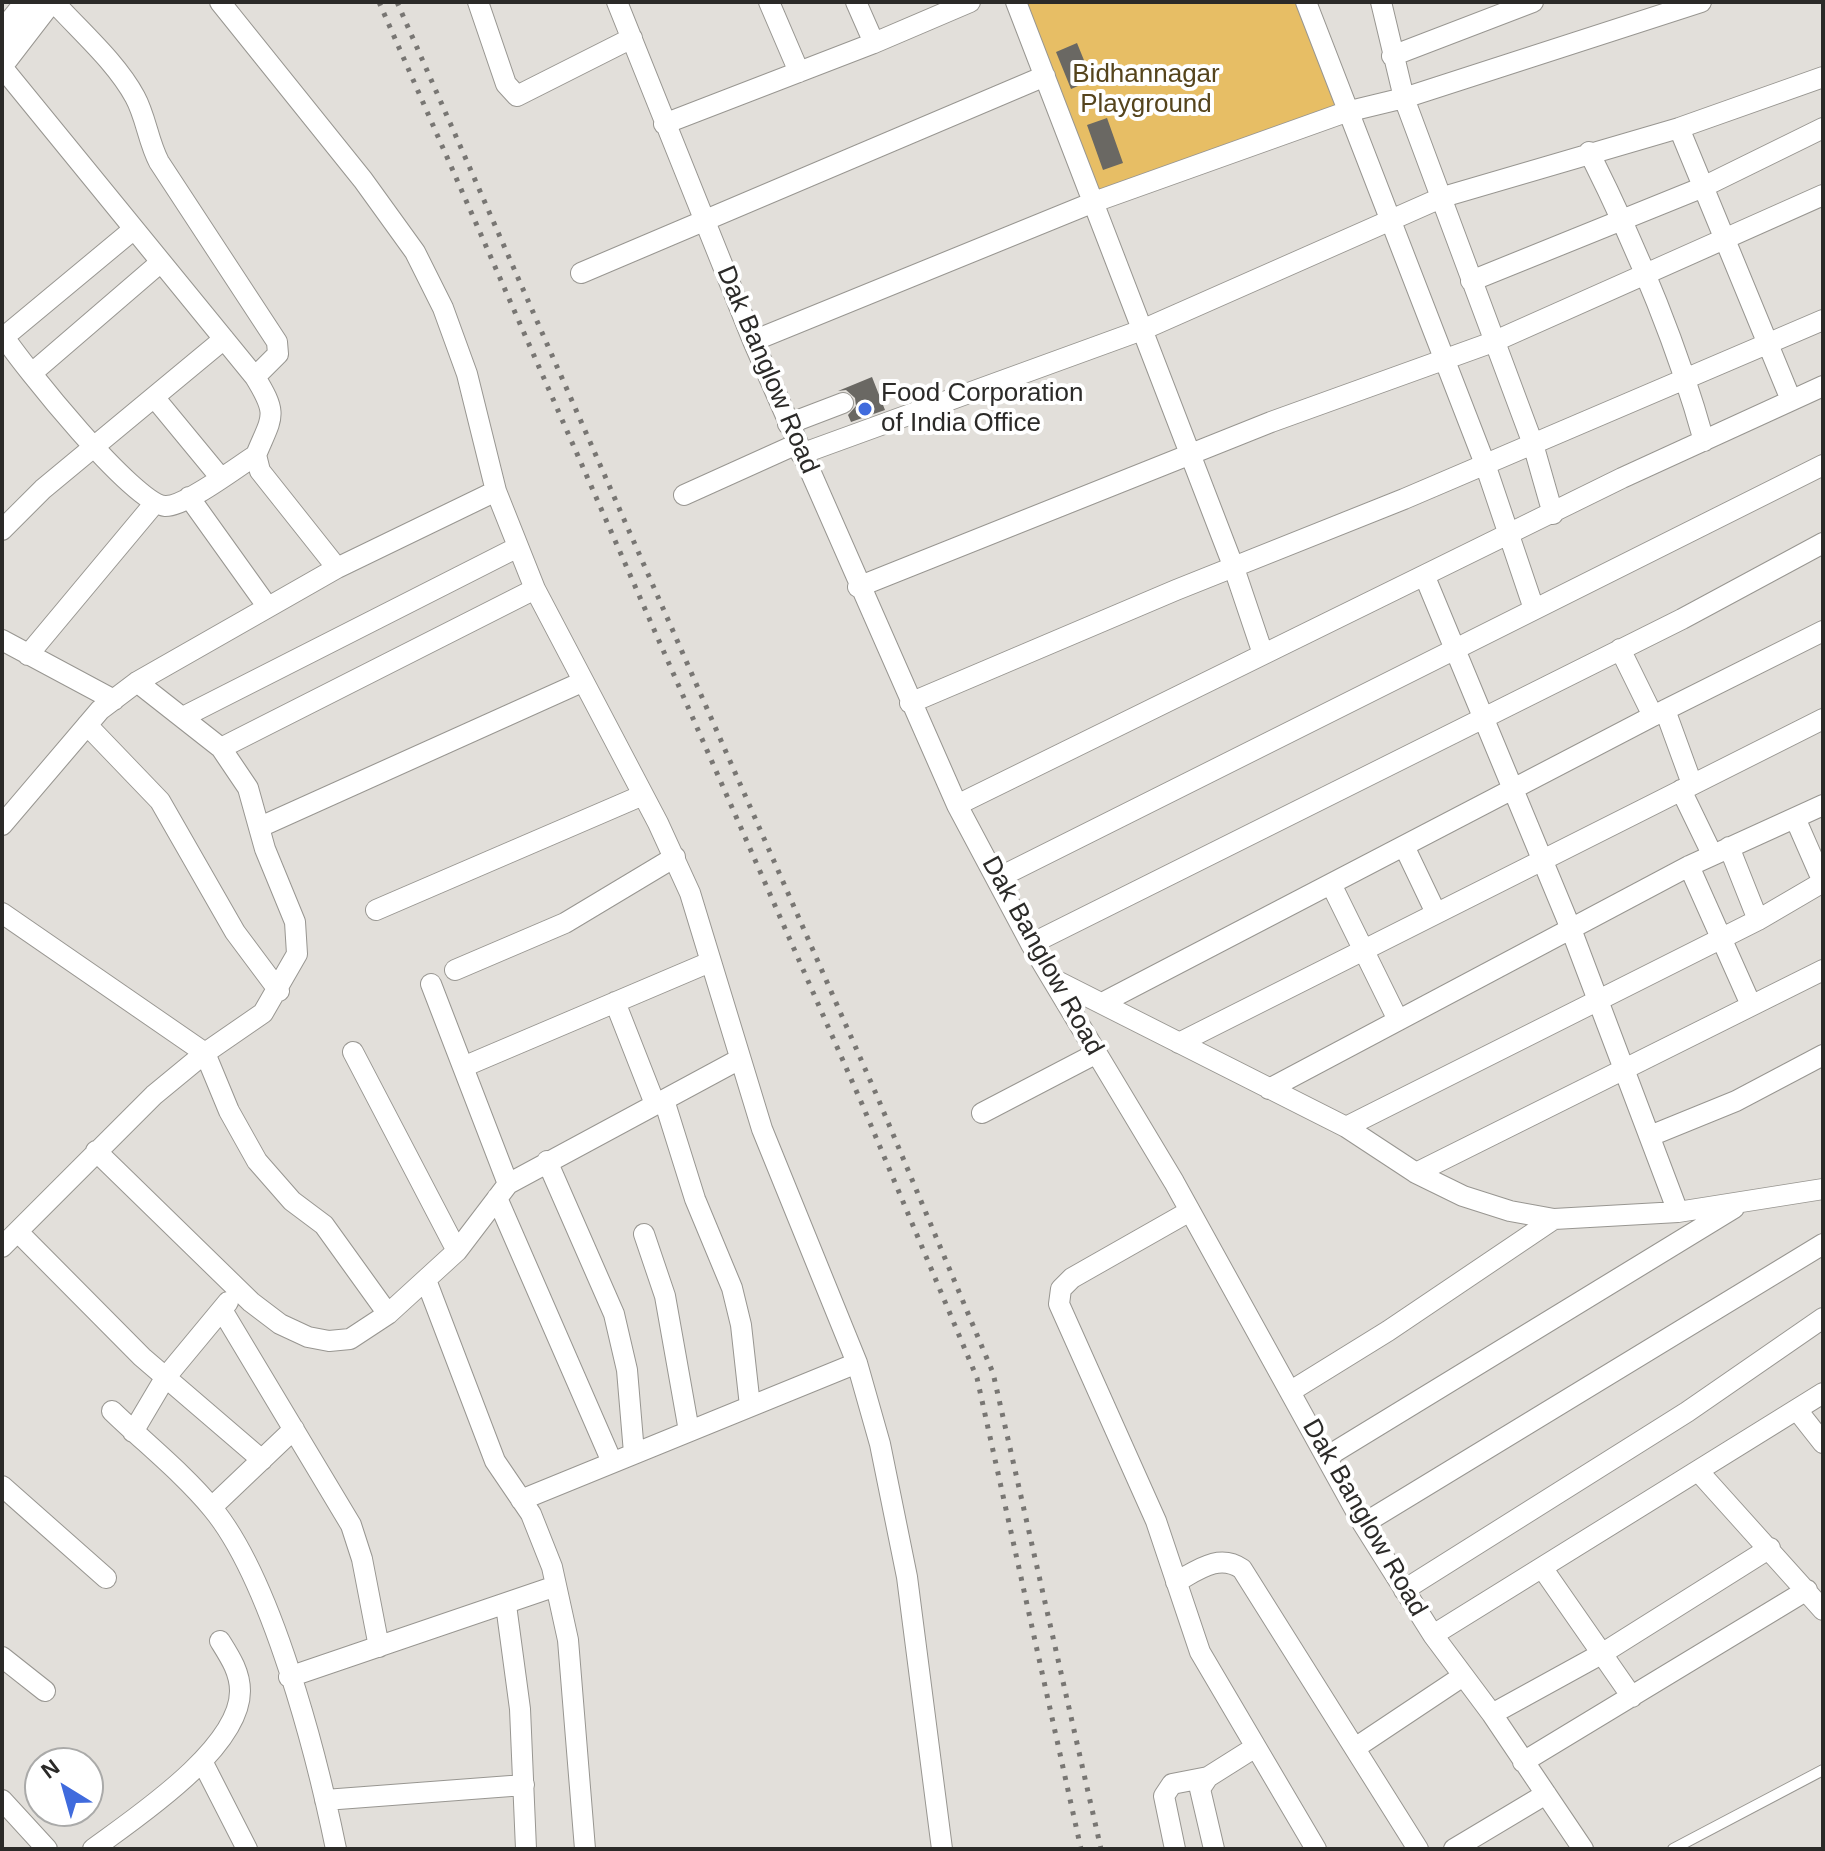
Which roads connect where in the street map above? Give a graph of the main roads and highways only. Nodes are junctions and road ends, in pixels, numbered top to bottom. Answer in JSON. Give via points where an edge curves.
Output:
{"nodes":[{"id":1,"x":30,"y":2,"type":"edge"},
{"id":2,"x":2,"y":37,"type":"edge"}],
"edges":[{"from":1,"to":2,"type":"main road"}]}
